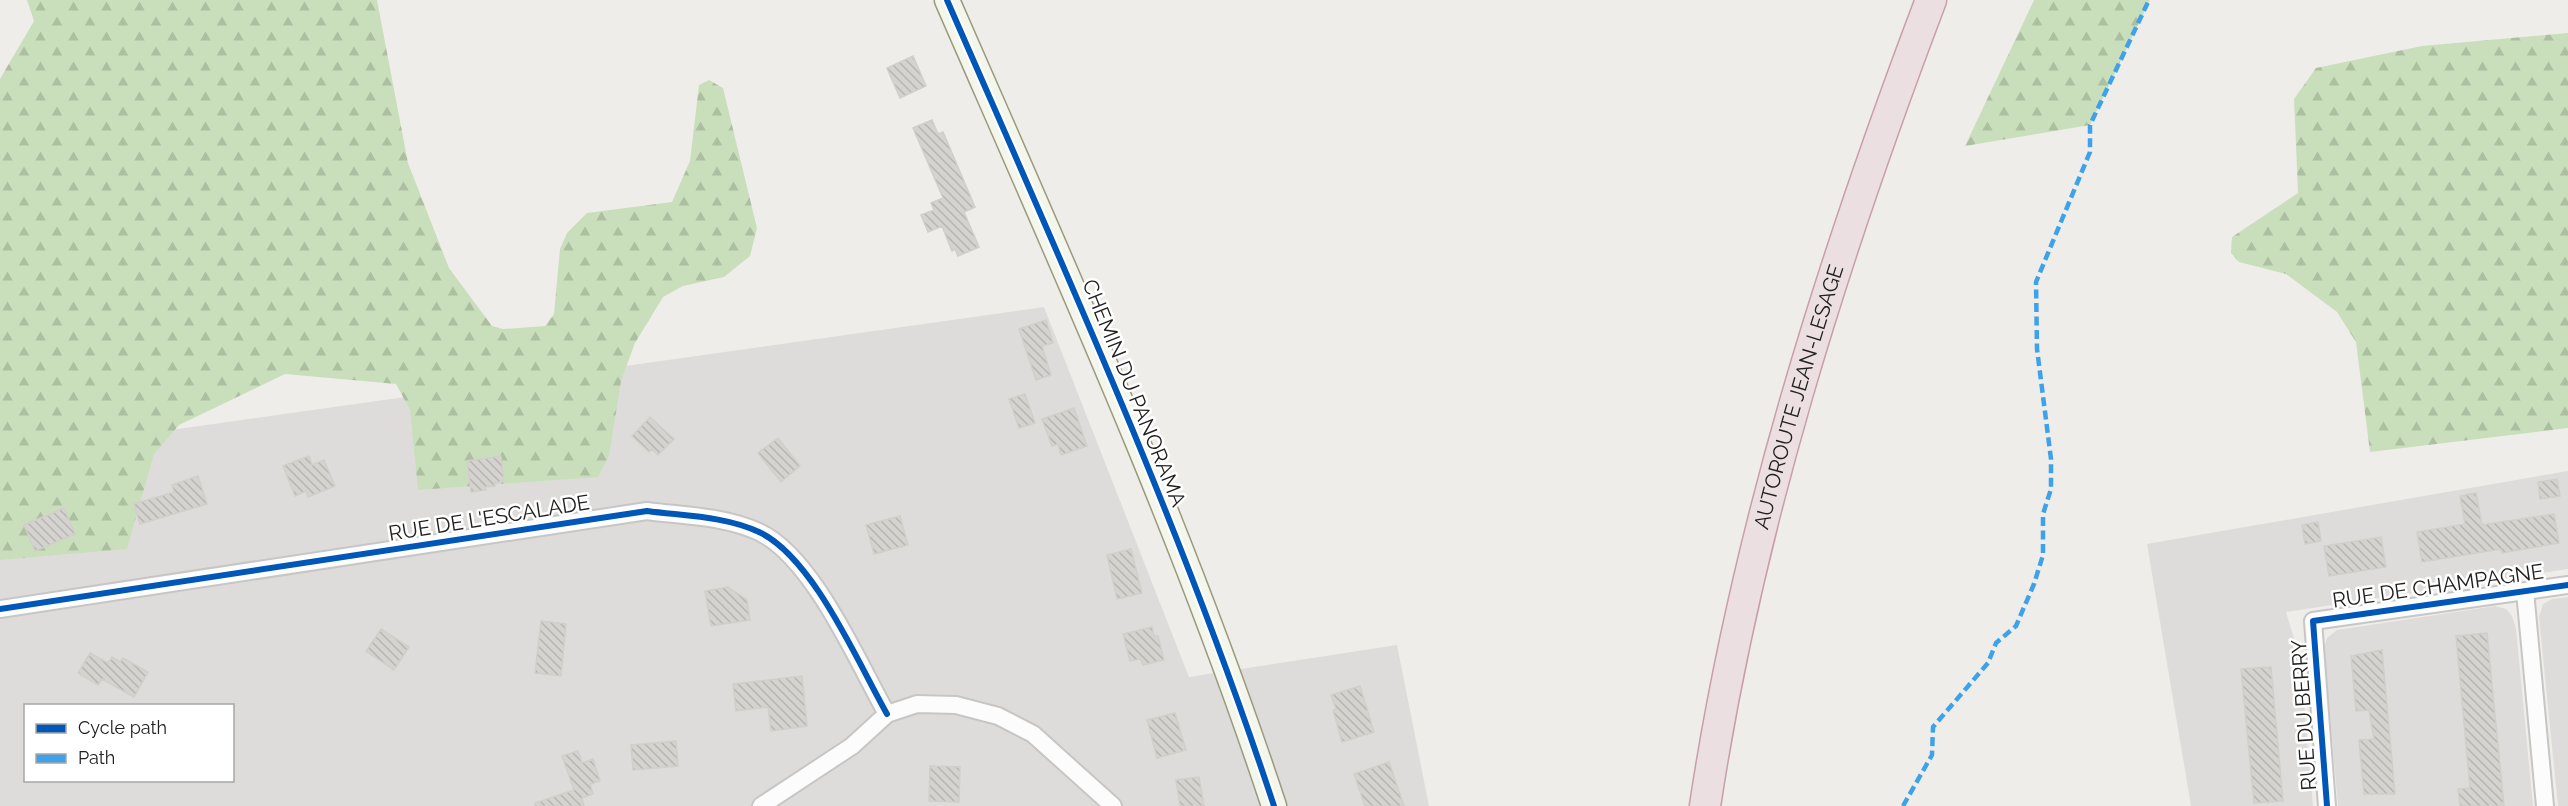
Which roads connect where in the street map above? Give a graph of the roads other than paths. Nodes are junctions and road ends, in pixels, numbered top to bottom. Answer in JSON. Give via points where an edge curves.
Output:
{"nodes":[{"id":1,"x":947,"y":0,"type":"edge"},
{"id":2,"x":1932,"y":0,"type":"edge"},
{"id":3,"x":2568,"y":585,"type":"edge"},
{"id":4,"x":2525,"y":591,"type":"junction"},
{"id":5,"x":0,"y":609,"type":"edge"},
{"id":6,"x":2313,"y":621,"type":"joint"},
{"id":7,"x":886,"y":714,"type":"junction"},
{"id":8,"x":761,"y":806,"type":"edge"},
{"id":9,"x":1113,"y":806,"type":"edge"},
{"id":10,"x":1274,"y":806,"type":"edge"},
{"id":11,"x":1704,"y":806,"type":"edge"},
{"id":12,"x":2328,"y":806,"type":"edge"},
{"id":13,"x":2545,"y":806,"type":"edge"}],
"edges":[{"from":1,"to":10,"type":"street","name":"CHEMIN DU PANORAMA","via":[[1117,388],[1240,701]]},
{"from":2,"to":11,"type":"highway","name":"AUTOROUTE JEAN-LESAGE","via":[[1872,158],[1794,400],[1743,602]]},
{"from":3,"to":4,"type":"street","name":"RUE DE CHAMPAGNE"},
{"from":4,"to":6,"type":"street","name":"RUE DE CHAMPAGNE"},
{"from":4,"to":13,"type":"street"},
{"from":5,"to":7,"type":"street","name":"RUE DE L'ESCALADE","via":[[647,511],[724,521],[760,532],[794,556]]},
{"from":6,"to":12,"type":"street","name":"RUE DU BERRY"},
{"from":7,"to":8,"type":"street","via":[[852,746]]},
{"from":7,"to":9,"type":"street","via":[[918,705],[956,705],[998,716],[1033,734]]}]}
